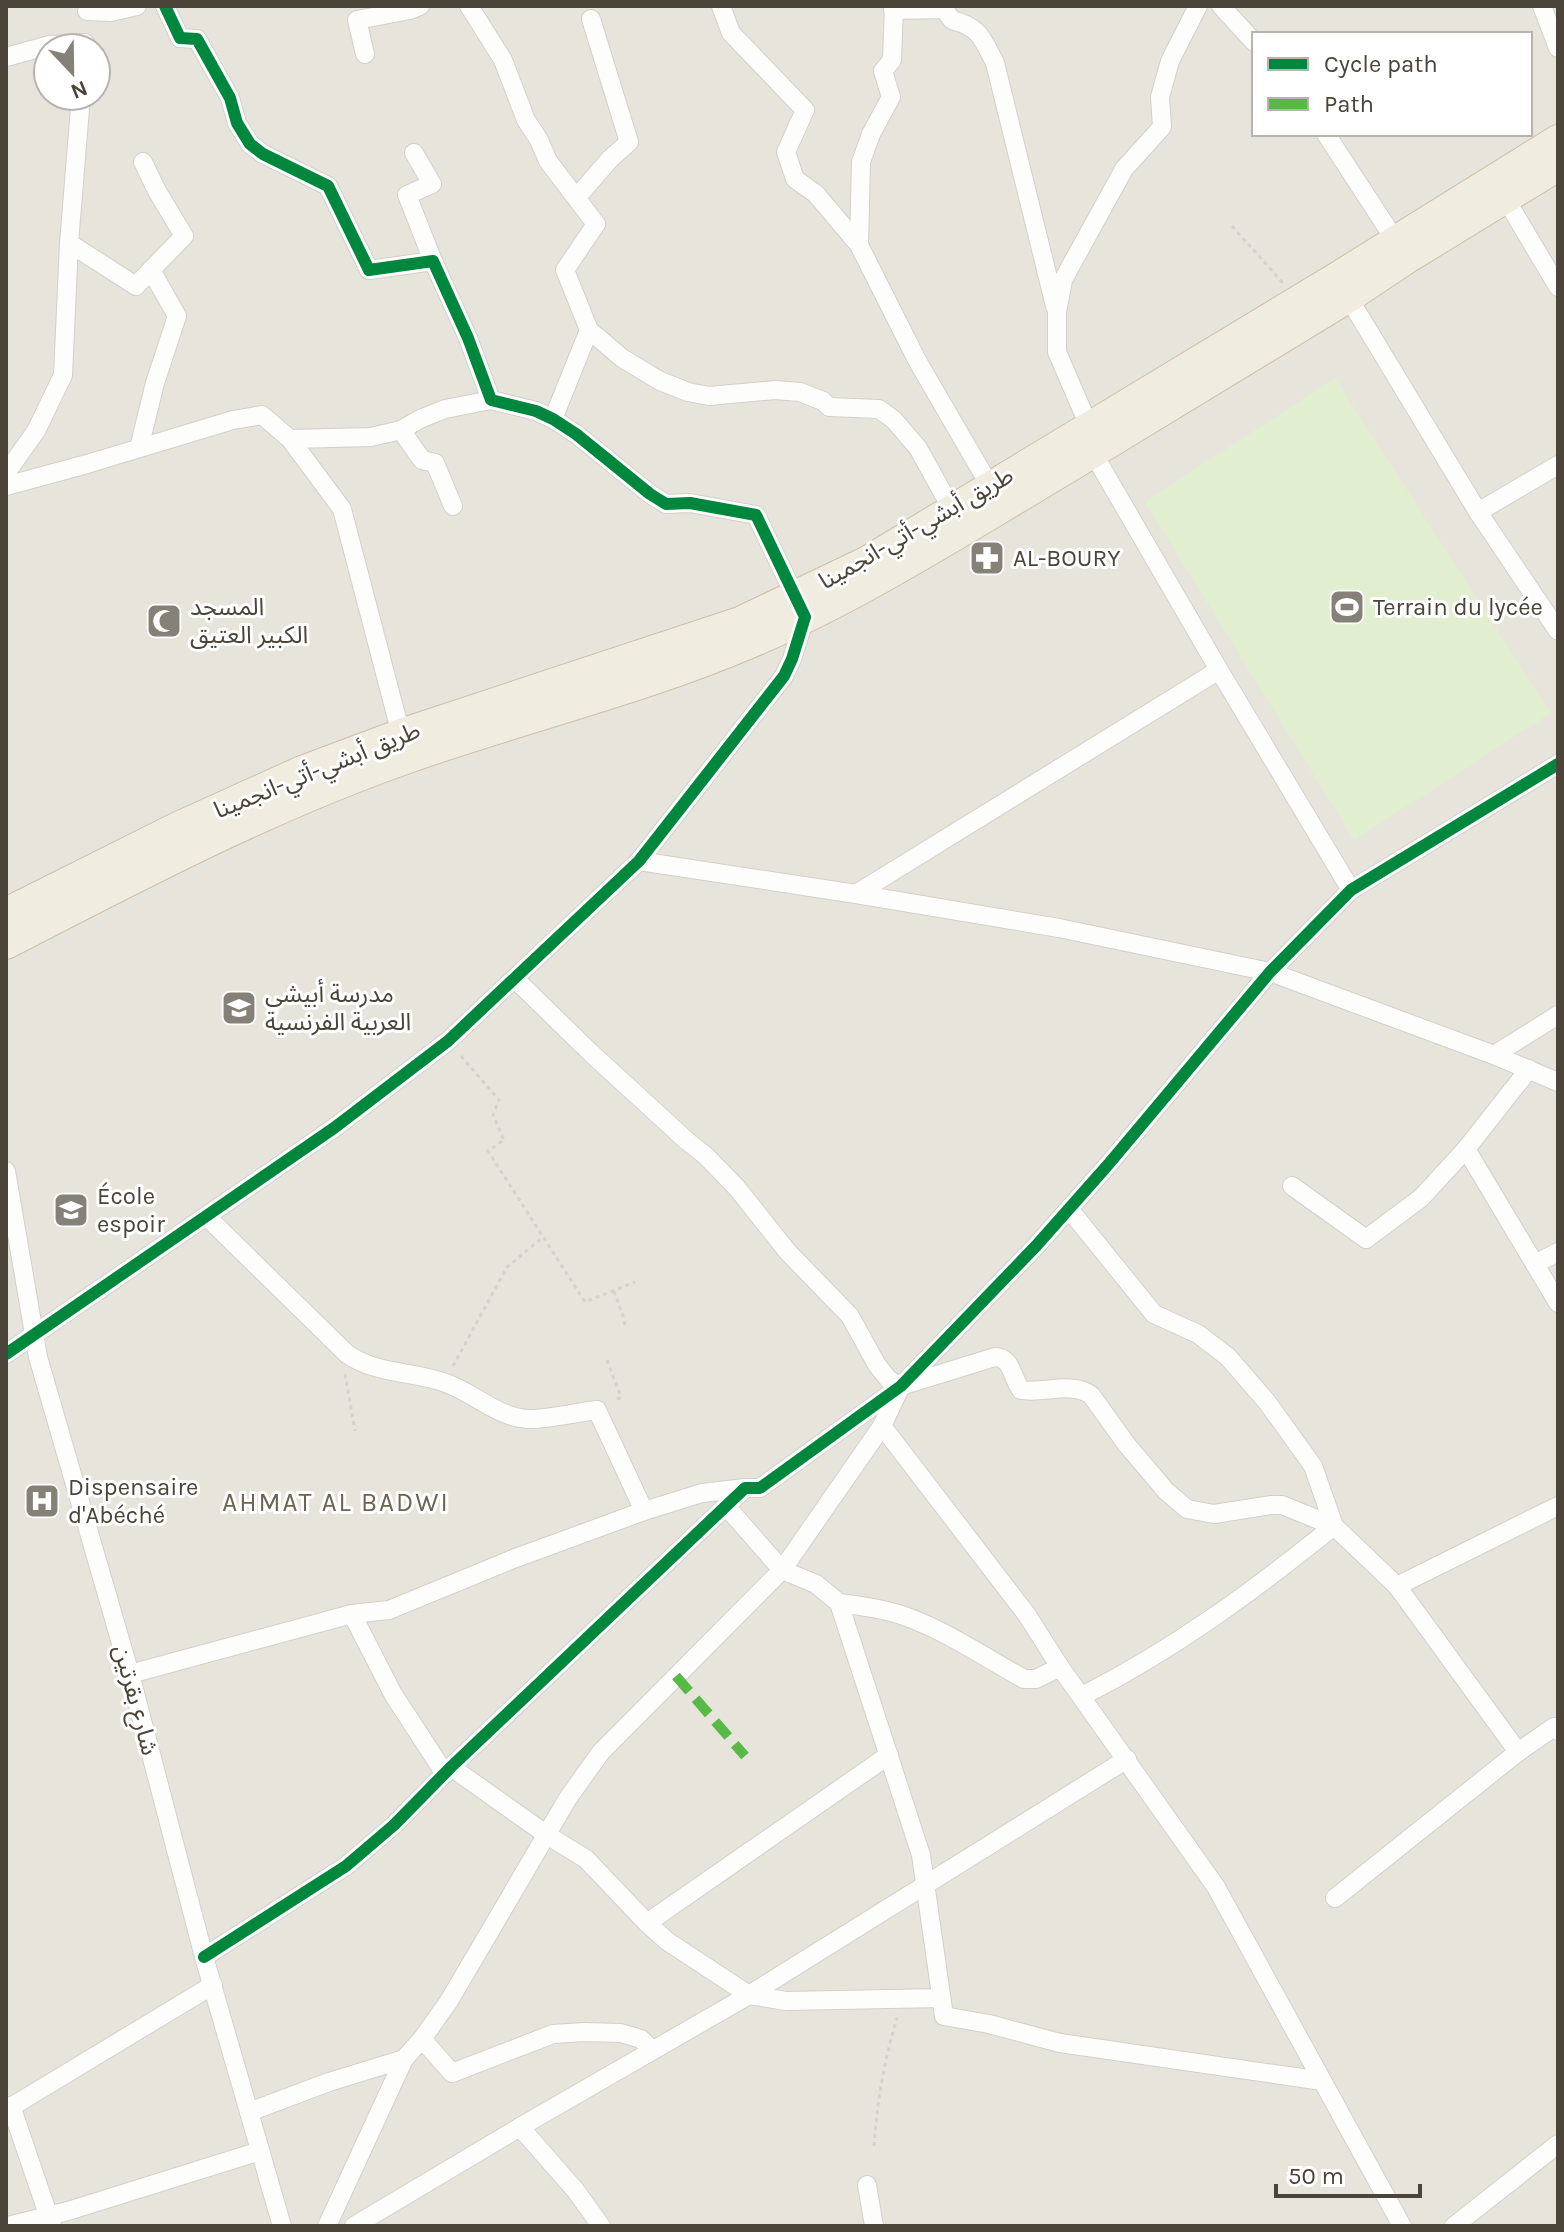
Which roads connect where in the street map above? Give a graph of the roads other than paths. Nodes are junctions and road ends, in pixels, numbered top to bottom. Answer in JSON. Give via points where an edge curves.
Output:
{"nodes":[{"id":1,"x":137,"y":6,"type":"edge"},
{"id":2,"x":165,"y":6,"type":"edge"},
{"id":3,"x":420,"y":6,"type":"edge"},
{"id":4,"x":721,"y":6,"type":"edge"},
{"id":5,"x":1198,"y":6,"type":"edge"},
{"id":6,"x":1221,"y":6,"type":"edge"},
{"id":7,"x":1542,"y":6,"type":"edge"},
{"id":8,"x":471,"y":7,"type":"edge"},
{"id":9,"x":894,"y":8,"type":"edge"},
{"id":10,"x":88,"y":9,"type":"edge"},
{"id":11,"x":591,"y":19,"type":"dead end"},
{"id":12,"x":86,"y":32,"type":"edge"},
{"id":13,"x":1252,"y":40,"type":"edge"},
{"id":14,"x":1558,"y":48,"type":"edge"},
{"id":15,"x":32,"y":50,"type":"edge"},
{"id":16,"x":365,"y":54,"type":"dead end"},
{"id":17,"x":6,"y":57,"type":"edge"},
{"id":18,"x":80,"y":112,"type":"edge"},
{"id":19,"x":1327,"y":136,"type":"edge"},
{"id":20,"x":1558,"y":140,"type":"edge"},
{"id":21,"x":414,"y":153,"type":"dead end"},
{"id":22,"x":143,"y":162,"type":"dead end"},
{"id":23,"x":1558,"y":166,"type":"edge"},
{"id":24,"x":577,"y":197,"type":"junction"},
{"id":25,"x":1505,"y":198,"type":"junction"},
{"id":26,"x":1395,"y":240,"type":"junction"},
{"id":27,"x":69,"y":243,"type":"junction"},
{"id":28,"x":859,"y":245,"type":"junction"},
{"id":29,"x":433,"y":261,"type":"junction"},
{"id":30,"x":151,"y":270,"type":"junction"},
{"id":31,"x":1558,"y":287,"type":"edge"},
{"id":32,"x":1342,"y":288,"type":"junction"},
{"id":33,"x":1057,"y":312,"type":"junction"},
{"id":34,"x":589,"y":330,"type":"junction"},
{"id":35,"x":491,"y":400,"type":"junction"},
{"id":36,"x":553,"y":419,"type":"junction"},
{"id":37,"x":401,"y":430,"type":"junction"},
{"id":38,"x":290,"y":439,"type":"junction"},
{"id":39,"x":1091,"y":439,"type":"junction"},
{"id":40,"x":139,"y":448,"type":"junction"},
{"id":41,"x":1558,"y":465,"type":"edge"},
{"id":42,"x":6,"y":473,"type":"edge"},
{"id":43,"x":6,"y":486,"type":"edge"},
{"id":44,"x":990,"y":486,"type":"junction"},
{"id":45,"x":453,"y":506,"type":"dead end"},
{"id":46,"x":953,"y":511,"type":"junction"},
{"id":47,"x":1478,"y":512,"type":"junction"},
{"id":48,"x":800,"y":607,"type":"junction"},
{"id":49,"x":1558,"y":631,"type":"edge"},
{"id":50,"x":1219,"y":670,"type":"junction"},
{"id":51,"x":401,"y":734,"type":"junction"},
{"id":52,"x":1558,"y":764,"type":"edge"},
{"id":53,"x":639,"y":861,"type":"junction"},
{"id":54,"x":1351,"y":890,"type":"junction"},
{"id":55,"x":856,"y":894,"type":"junction"},
{"id":56,"x":6,"y":913,"type":"edge"},
{"id":57,"x":6,"y":944,"type":"edge"},
{"id":58,"x":1270,"y":972,"type":"junction"},
{"id":59,"x":515,"y":979,"type":"junction"},
{"id":60,"x":1558,"y":1015,"type":"edge"},
{"id":61,"x":1494,"y":1055,"type":"junction"},
{"id":62,"x":1529,"y":1069,"type":"junction"},
{"id":63,"x":1558,"y":1082,"type":"edge"},
{"id":64,"x":1466,"y":1149,"type":"junction"},
{"id":65,"x":6,"y":1171,"type":"edge"},
{"id":66,"x":1292,"y":1186,"type":"dead end"},
{"id":67,"x":1069,"y":1209,"type":"junction"},
{"id":68,"x":207,"y":1217,"type":"junction"},
{"id":69,"x":1558,"y":1252,"type":"edge"},
{"id":70,"x":1535,"y":1264,"type":"junction"},
{"id":71,"x":1558,"y":1303,"type":"edge"},
{"id":72,"x":34,"y":1336,"type":"junction"},
{"id":73,"x":6,"y":1354,"type":"edge"},
{"id":74,"x":901,"y":1386,"type":"junction"},
{"id":75,"x":882,"y":1426,"type":"junction"},
{"id":76,"x":745,"y":1488,"type":"junction"},
{"id":77,"x":726,"y":1506,"type":"junction"},
{"id":78,"x":1558,"y":1506,"type":"edge"},
{"id":79,"x":644,"y":1511,"type":"junction"},
{"id":80,"x":1334,"y":1526,"type":"junction"},
{"id":81,"x":782,"y":1570,"type":"junction"},
{"id":82,"x":1397,"y":1586,"type":"junction"},
{"id":83,"x":839,"y":1603,"type":"junction"},
{"id":84,"x":352,"y":1614,"type":"junction"},
{"id":85,"x":1060,"y":1667,"type":"junction"},
{"id":86,"x":130,"y":1674,"type":"junction"},
{"id":87,"x":1082,"y":1696,"type":"junction"},
{"id":88,"x":1557,"y":1728,"type":"edge"},
{"id":89,"x":1518,"y":1752,"type":"junction"},
{"id":90,"x":889,"y":1755,"type":"junction"},
{"id":91,"x":1127,"y":1759,"type":"junction"},
{"id":92,"x":448,"y":1771,"type":"junction"},
{"id":93,"x":547,"y":1835,"type":"junction"},
{"id":94,"x":925,"y":1885,"type":"junction"},
{"id":95,"x":1335,"y":1898,"type":"dead end"},
{"id":96,"x":647,"y":1923,"type":"junction"},
{"id":97,"x":204,"y":1957,"type":"junction"},
{"id":98,"x":213,"y":1985,"type":"junction"},
{"id":99,"x":749,"y":1995,"type":"junction"},
{"id":100,"x":941,"y":1998,"type":"junction"},
{"id":101,"x":422,"y":2039,"type":"junction"},
{"id":102,"x":652,"y":2050,"type":"junction"},
{"id":103,"x":404,"y":2059,"type":"junction"},
{"id":104,"x":1322,"y":2081,"type":"junction"},
{"id":105,"x":8,"y":2108,"type":"edge"},
{"id":106,"x":249,"y":2112,"type":"junction"},
{"id":107,"x":520,"y":2127,"type":"junction"},
{"id":108,"x":1558,"y":2144,"type":"edge"},
{"id":109,"x":260,"y":2151,"type":"junction"},
{"id":110,"x":867,"y":2185,"type":"dead end"},
{"id":111,"x":50,"y":2221,"type":"edge"},
{"id":112,"x":8,"y":2226,"type":"edge"},
{"id":113,"x":282,"y":2226,"type":"edge"},
{"id":114,"x":327,"y":2226,"type":"edge"},
{"id":115,"x":354,"y":2226,"type":"edge"},
{"id":116,"x":601,"y":2226,"type":"edge"},
{"id":117,"x":874,"y":2226,"type":"edge"},
{"id":118,"x":1402,"y":2226,"type":"edge"},
{"id":119,"x":1454,"y":2226,"type":"edge"}],
"edges":[{"from":1,"to":10,"type":"street","via":[[111,12]]},
{"from":2,"to":29,"type":"street","via":[[180,38],[197,39],[250,144],[328,186],[369,270]]},
{"from":3,"to":16,"type":"street","via":[[357,20]]},
{"from":4,"to":28,"type":"street","via":[[731,33],[805,110],[786,152],[795,179],[816,194]]},
{"from":5,"to":33,"type":"street","via":[[1170,61],[1160,97],[1162,127],[1124,169],[1063,280]]},
{"from":6,"to":13,"type":"street"},
{"from":7,"to":14,"type":"street"},
{"from":8,"to":24,"type":"street","via":[[503,60],[548,161]]},
{"from":9,"to":28,"type":"street","via":[[892,60],[883,71],[891,97],[861,162]]},
{"from":9,"to":33,"type":"street","via":[[944,9],[982,38],[995,63]]},
{"from":10,"to":12,"type":"street"},
{"from":11,"to":24,"type":"street","via":[[629,142]]},
{"from":15,"to":17,"type":"street"},
{"from":18,"to":27,"type":"street"},
{"from":19,"to":26,"type":"street"},
{"from":20,"to":26,"type":"highway","name":"طريق أبشي-أتي-انجمينا"},
{"from":21,"to":29,"type":"street","via":[[432,184],[407,195]]},
{"from":22,"to":30,"type":"street","via":[[184,236]]},
{"from":23,"to":25,"type":"highway"},
{"from":24,"to":34,"type":"street","via":[[596,224],[565,270]]},
{"from":25,"to":31,"type":"street"},
{"from":25,"to":32,"type":"highway","via":[[1409,257]]},
{"from":26,"to":32,"type":"highway","name":"طريق أبشي-أتي-انجمينا"},
{"from":27,"to":30,"type":"street","via":[[136,286]]},
{"from":27,"to":42,"type":"street","via":[[63,375],[36,431]]},
{"from":28,"to":44,"type":"street","via":[[918,362]]},
{"from":29,"to":35,"type":"street"},
{"from":30,"to":40,"type":"street","via":[[177,316]]},
{"from":32,"to":39,"type":"highway"},
{"from":32,"to":39,"type":"highway","name":"طريق أبشي-أتي-انجمينا","via":[[1299,300]]},
{"from":32,"to":47,"type":"street"},
{"from":33,"to":39,"type":"street","via":[[1057,352]]},
{"from":34,"to":36,"type":"street"},
{"from":34,"to":46,"type":"street","via":[[622,358],[688,392],[800,392],[829,407],[879,409],[918,448]]},
{"from":35,"to":36,"type":"street"},
{"from":35,"to":37,"type":"street","via":[[445,409]]},
{"from":36,"to":48,"type":"street","via":[[666,504],[756,515]]},
{"from":37,"to":38,"type":"street","via":[[371,437]]},
{"from":37,"to":45,"type":"street","via":[[422,460],[435,463]]},
{"from":38,"to":40,"type":"street","via":[[262,415]]},
{"from":38,"to":51,"type":"street","via":[[342,509]]},
{"from":39,"to":44,"type":"highway","name":"طريق أبشي-أتي-انجمينا"},
{"from":39,"to":48,"type":"highway","via":[[965,531]]},
{"from":39,"to":50,"type":"street"},
{"from":40,"to":43,"type":"street"},
{"from":41,"to":47,"type":"street"},
{"from":44,"to":46,"type":"highway","name":"طريق أبشي-أتي-انجمينا"},
{"from":46,"to":48,"type":"highway","name":"طريق أبشي-أتي-انجمينا"},
{"from":47,"to":49,"type":"street"},
{"from":48,"to":51,"type":"highway","name":"طريق أبشي-أتي-انجمينا"},
{"from":48,"to":53,"type":"street","via":[[784,676]]},
{"from":48,"to":57,"type":"highway","via":[[750,643],[312,793],[185,851]]},
{"from":50,"to":54,"type":"street"},
{"from":50,"to":55,"type":"street"},
{"from":51,"to":56,"type":"highway","name":"طريق أبشي-أتي-انجمينا","via":[[218,809]]},
{"from":52,"to":54,"type":"street"},
{"from":53,"to":55,"type":"street"},
{"from":53,"to":59,"type":"street"},
{"from":54,"to":58,"type":"street"},
{"from":55,"to":58,"type":"street","via":[[1059,928]]},
{"from":58,"to":61,"type":"street"},
{"from":58,"to":67,"type":"street"},
{"from":59,"to":68,"type":"street","via":[[448,1041]]},
{"from":59,"to":74,"type":"street","via":[[737,1188],[787,1251],[850,1316],[889,1380]]},
{"from":60,"to":61,"type":"street"},
{"from":61,"to":62,"type":"street"},
{"from":62,"to":63,"type":"street"},
{"from":62,"to":64,"type":"street"},
{"from":64,"to":66,"type":"street","via":[[1421,1198],[1366,1239]]},
{"from":64,"to":70,"type":"street"},
{"from":65,"to":72,"type":"street","name":"شارع بقرتين"},
{"from":67,"to":74,"type":"street"},
{"from":67,"to":80,"type":"street","via":[[1154,1314],[1198,1334],[1228,1357],[1267,1402],[1313,1466]]},
{"from":68,"to":72,"type":"street"},
{"from":68,"to":79,"type":"street","via":[[347,1354],[370,1367],[444,1382],[501,1413],[529,1419],[597,1410]]},
{"from":69,"to":70,"type":"street"},
{"from":70,"to":71,"type":"street"},
{"from":72,"to":73,"type":"street"},
{"from":72,"to":86,"type":"street","name":"شارع بقرتين"},
{"from":74,"to":75,"type":"street"},
{"from":74,"to":76,"type":"street","via":[[760,1488]]},
{"from":74,"to":80,"type":"street","via":[[1003,1357],[1021,1390],[1073,1388],[1091,1395],[1146,1468],[1187,1509],[1214,1514],[1282,1505]]},
{"from":75,"to":81,"type":"street"},
{"from":75,"to":85,"type":"street","via":[[1027,1615]]},
{"from":76,"to":77,"type":"street"},
{"from":76,"to":79,"type":"street","via":[[702,1493]]},
{"from":77,"to":81,"type":"street"},
{"from":77,"to":92,"type":"street"},
{"from":78,"to":82,"type":"street"},
{"from":79,"to":84,"type":"street","via":[[389,1610]]},
{"from":80,"to":82,"type":"street"},
{"from":80,"to":87,"type":"street","via":[[1195,1630]]},
{"from":81,"to":83,"type":"street","via":[[816,1584]]},
{"from":81,"to":93,"type":"street","via":[[601,1752]]},
{"from":82,"to":89,"type":"street"},
{"from":83,"to":85,"type":"street","via":[[907,1617],[1024,1679]]},
{"from":83,"to":90,"type":"street"},
{"from":84,"to":86,"type":"street"},
{"from":84,"to":92,"type":"street","via":[[393,1694]]},
{"from":85,"to":87,"type":"street"},
{"from":86,"to":97,"type":"street","name":"شارع بقرتين"},
{"from":87,"to":91,"type":"street"},
{"from":88,"to":89,"type":"street"},
{"from":89,"to":95,"type":"street"},
{"from":90,"to":94,"type":"street","via":[[921,1855]]},
{"from":90,"to":96,"type":"street"},
{"from":91,"to":94,"type":"street"},
{"from":91,"to":104,"type":"street","via":[[1216,1887]]},
{"from":92,"to":93,"type":"street"},
{"from":92,"to":97,"type":"street","via":[[346,1866]]},
{"from":93,"to":96,"type":"street","via":[[586,1859]]},
{"from":93,"to":101,"type":"street"},
{"from":94,"to":99,"type":"street"},
{"from":94,"to":100,"type":"street"},
{"from":96,"to":99,"type":"street"},
{"from":97,"to":98,"type":"street","name":"شارع بقرتين"},
{"from":98,"to":105,"type":"street"},
{"from":98,"to":106,"type":"street","name":"شارع بقرتين"},
{"from":99,"to":100,"type":"street","via":[[786,2001]]},
{"from":99,"to":102,"type":"street"},
{"from":100,"to":104,"type":"street","via":[[944,2016],[1060,2043]]},
{"from":101,"to":102,"type":"street","via":[[452,2073],[553,2034],[621,2033],[641,2039]]},
{"from":101,"to":103,"type":"street"},
{"from":102,"to":107,"type":"street"},
{"from":103,"to":106,"type":"street"},
{"from":103,"to":114,"type":"street"},
{"from":104,"to":118,"type":"street"},
{"from":105,"to":111,"type":"street"},
{"from":106,"to":109,"type":"street","name":"شارع بقرتين"},
{"from":107,"to":115,"type":"street"},
{"from":107,"to":116,"type":"street"},
{"from":108,"to":119,"type":"street"},
{"from":109,"to":111,"type":"street"},
{"from":109,"to":113,"type":"street","name":"شارع بقرتين"},
{"from":110,"to":117,"type":"street"},
{"from":111,"to":112,"type":"street"}]}
